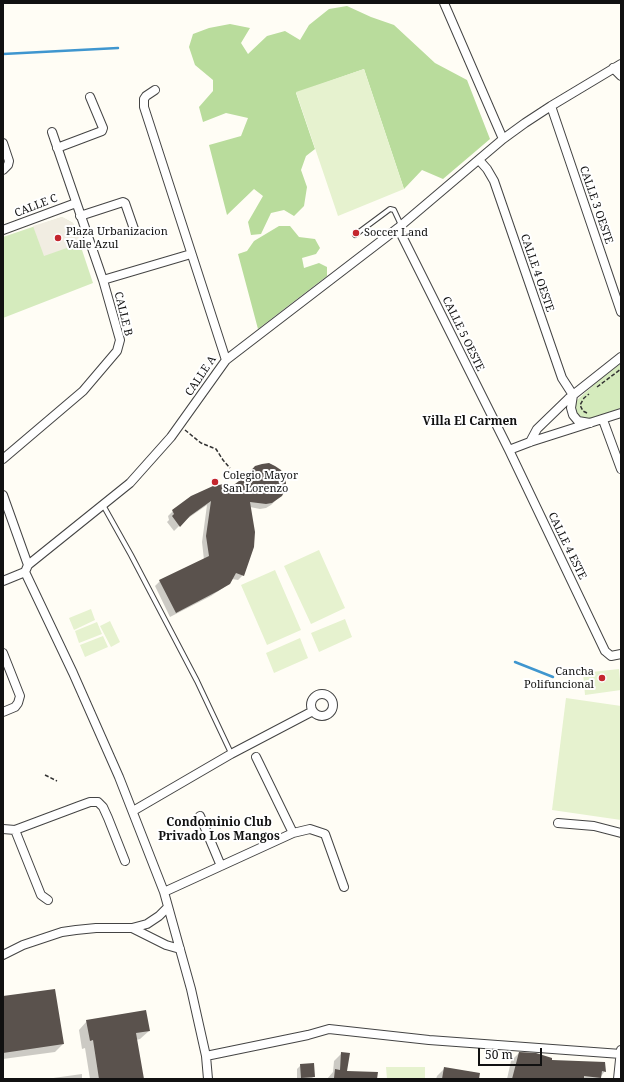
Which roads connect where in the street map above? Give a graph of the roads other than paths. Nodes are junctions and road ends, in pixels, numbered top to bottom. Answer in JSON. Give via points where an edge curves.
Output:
{"nodes":[{"id":1,"x":444,"y":3,"type":"edge"},
{"id":2,"x":621,"y":64,"type":"edge"},
{"id":3,"x":613,"y":68,"type":"junction"},
{"id":4,"x":621,"y":76,"type":"edge"},
{"id":5,"x":154,"y":90,"type":"dead end"},
{"id":6,"x":90,"y":97,"type":"dead end"},
{"id":7,"x":551,"y":106,"type":"junction"},
{"id":8,"x":52,"y":132,"type":"dead end"},
{"id":9,"x":503,"y":139,"type":"junction"},
{"id":10,"x":3,"y":143,"type":"edge"},
{"id":11,"x":57,"y":148,"type":"junction"},
{"id":12,"x":479,"y":160,"type":"junction"},
{"id":13,"x":3,"y":170,"type":"edge"},
{"id":14,"x":76,"y":203,"type":"junction"},
{"id":15,"x":80,"y":216,"type":"junction"},
{"id":16,"x":399,"y":226,"type":"junction"},
{"id":17,"x":134,"y":229,"type":"dead end"},
{"id":18,"x":3,"y":230,"type":"edge"},
{"id":19,"x":355,"y":235,"type":"dead end"},
{"id":20,"x":191,"y":254,"type":"junction"},
{"id":21,"x":103,"y":280,"type":"junction"},
{"id":22,"x":621,"y":312,"type":"edge"},
{"id":23,"x":621,"y":357,"type":"edge"},
{"id":24,"x":226,"y":360,"type":"junction"},
{"id":25,"x":573,"y":395,"type":"junction"},
{"id":26,"x":621,"y":413,"type":"edge"},
{"id":27,"x":604,"y":420,"type":"junction"},
{"id":28,"x":590,"y":424,"type":"junction"},
{"id":29,"x":530,"y":442,"type":"junction"},
{"id":30,"x":509,"y":450,"type":"junction"},
{"id":31,"x":3,"y":460,"type":"edge"},
{"id":32,"x":621,"y":469,"type":"edge"},
{"id":33,"x":3,"y":495,"type":"edge"},
{"id":34,"x":103,"y":505,"type":"junction"},
{"id":35,"x":27,"y":568,"type":"junction"},
{"id":36,"x":3,"y":581,"type":"edge"},
{"id":37,"x":3,"y":653,"type":"edge"},
{"id":38,"x":621,"y":654,"type":"edge"},
{"id":39,"x":313,"y":711,"type":"dead end"},
{"id":40,"x":3,"y":712,"type":"edge"},
{"id":41,"x":232,"y":754,"type":"junction"},
{"id":42,"x":256,"y":758,"type":"dead end"},
{"id":43,"x":133,"y":811,"type":"junction"},
{"id":44,"x":200,"y":816,"type":"dead end"},
{"id":45,"x":558,"y":823,"type":"dead end"},
{"id":46,"x":3,"y":829,"type":"edge"},
{"id":47,"x":15,"y":830,"type":"junction"},
{"id":48,"x":293,"y":832,"type":"junction"},
{"id":49,"x":621,"y":834,"type":"edge"},
{"id":50,"x":125,"y":861,"type":"dead end"},
{"id":51,"x":221,"y":866,"type":"junction"},
{"id":52,"x":344,"y":887,"type":"dead end"},
{"id":53,"x":164,"y":892,"type":"junction"},
{"id":54,"x":48,"y":900,"type":"dead end"},
{"id":55,"x":168,"y":907,"type":"junction"},
{"id":56,"x":132,"y":928,"type":"junction"},
{"id":57,"x":180,"y":949,"type":"junction"},
{"id":58,"x":3,"y":955,"type":"edge"},
{"id":59,"x":621,"y":1050,"type":"edge"},
{"id":60,"x":621,"y":1054,"type":"edge"},
{"id":61,"x":206,"y":1056,"type":"junction"},
{"id":62,"x":208,"y":1079,"type":"edge"},
{"id":63,"x":618,"y":1079,"type":"edge"}],
"edges":[{"from":1,"to":9,"type":"street"},
{"from":2,"to":3,"type":"street"},
{"from":3,"to":4,"type":"street"},
{"from":3,"to":7,"type":"street"},
{"from":5,"to":20,"type":"street","name":"CALLE A","via":[[144,99],[144,107]]},
{"from":6,"to":11,"type":"street","via":[[102,131]]},
{"from":7,"to":9,"type":"street"},
{"from":7,"to":22,"type":"street","name":"CALLE 3 OESTE"},
{"from":8,"to":11,"type":"street","name":"CALLE B"},
{"from":9,"to":12,"type":"street"},
{"from":10,"to":13,"type":"street","via":[[9,161]]},
{"from":11,"to":14,"type":"street","name":"CALLE B"},
{"from":12,"to":16,"type":"street"},
{"from":12,"to":25,"type":"street","name":"CALLE 4 OESTE","via":[[494,181],[562,378]]},
{"from":14,"to":15,"type":"street","name":"CALLE B"},
{"from":14,"to":18,"type":"street","name":"CALLE C"},
{"from":15,"to":17,"type":"street","via":[[123,202]]},
{"from":15,"to":21,"type":"street","name":"CALLE B"},
{"from":16,"to":19,"type":"lane","via":[[394,210],[390,209]]},
{"from":16,"to":24,"type":"street"},
{"from":16,"to":30,"type":"street","name":"CALLE 5 OESTE"},
{"from":20,"to":21,"type":"street"},
{"from":20,"to":24,"type":"street","name":"CALLE A"},
{"from":21,"to":31,"type":"street","name":"CALLE B","via":[[120,340],[117,351],[84,391]]},
{"from":23,"to":25,"type":"street"},
{"from":24,"to":34,"type":"street","name":"CALLE A","via":[[172,437],[130,483]]},
{"from":25,"to":28,"type":"street","via":[[573,415],[578,422]]},
{"from":25,"to":29,"type":"street","via":[[537,429]]},
{"from":26,"to":27,"type":"street"},
{"from":27,"to":28,"type":"street"},
{"from":27,"to":32,"type":"street"},
{"from":28,"to":29,"type":"street"},
{"from":29,"to":30,"type":"street"},
{"from":30,"to":38,"type":"street","name":"CALLE 4 ESTE","via":[[605,651],[611,656]]},
{"from":33,"to":35,"type":"street"},
{"from":34,"to":35,"type":"street","name":"CALLE A"},
{"from":34,"to":41,"type":"lane","via":[[196,680]]},
{"from":35,"to":36,"type":"street","name":"CALLE A"},
{"from":35,"to":43,"type":"street"},
{"from":37,"to":40,"type":"street","via":[[20,696],[15,707]]},
{"from":39,"to":41,"type":"street"},
{"from":41,"to":43,"type":"street"},
{"from":42,"to":48,"type":"street"},
{"from":43,"to":53,"type":"street"},
{"from":44,"to":51,"type":"street"},
{"from":45,"to":49,"type":"street","via":[[594,826]]},
{"from":46,"to":47,"type":"street"},
{"from":47,"to":50,"type":"street","via":[[78,806],[98,802],[103,807]]},
{"from":47,"to":54,"type":"street","via":[[41,895]]},
{"from":48,"to":51,"type":"street"},
{"from":48,"to":52,"type":"street","via":[[310,829],[325,834]]},
{"from":51,"to":53,"type":"street"},
{"from":53,"to":55,"type":"street"},
{"from":55,"to":56,"type":"street","via":[[147,924]]},
{"from":55,"to":57,"type":"street"},
{"from":56,"to":57,"type":"street"},
{"from":56,"to":58,"type":"street","via":[[96,928],[62,932],[23,945]]},
{"from":57,"to":61,"type":"street"},
{"from":59,"to":60,"type":"street"},
{"from":60,"to":61,"type":"street","via":[[429,1040],[329,1028],[308,1035]]},
{"from":60,"to":63,"type":"street"},
{"from":61,"to":62,"type":"street"}]}
